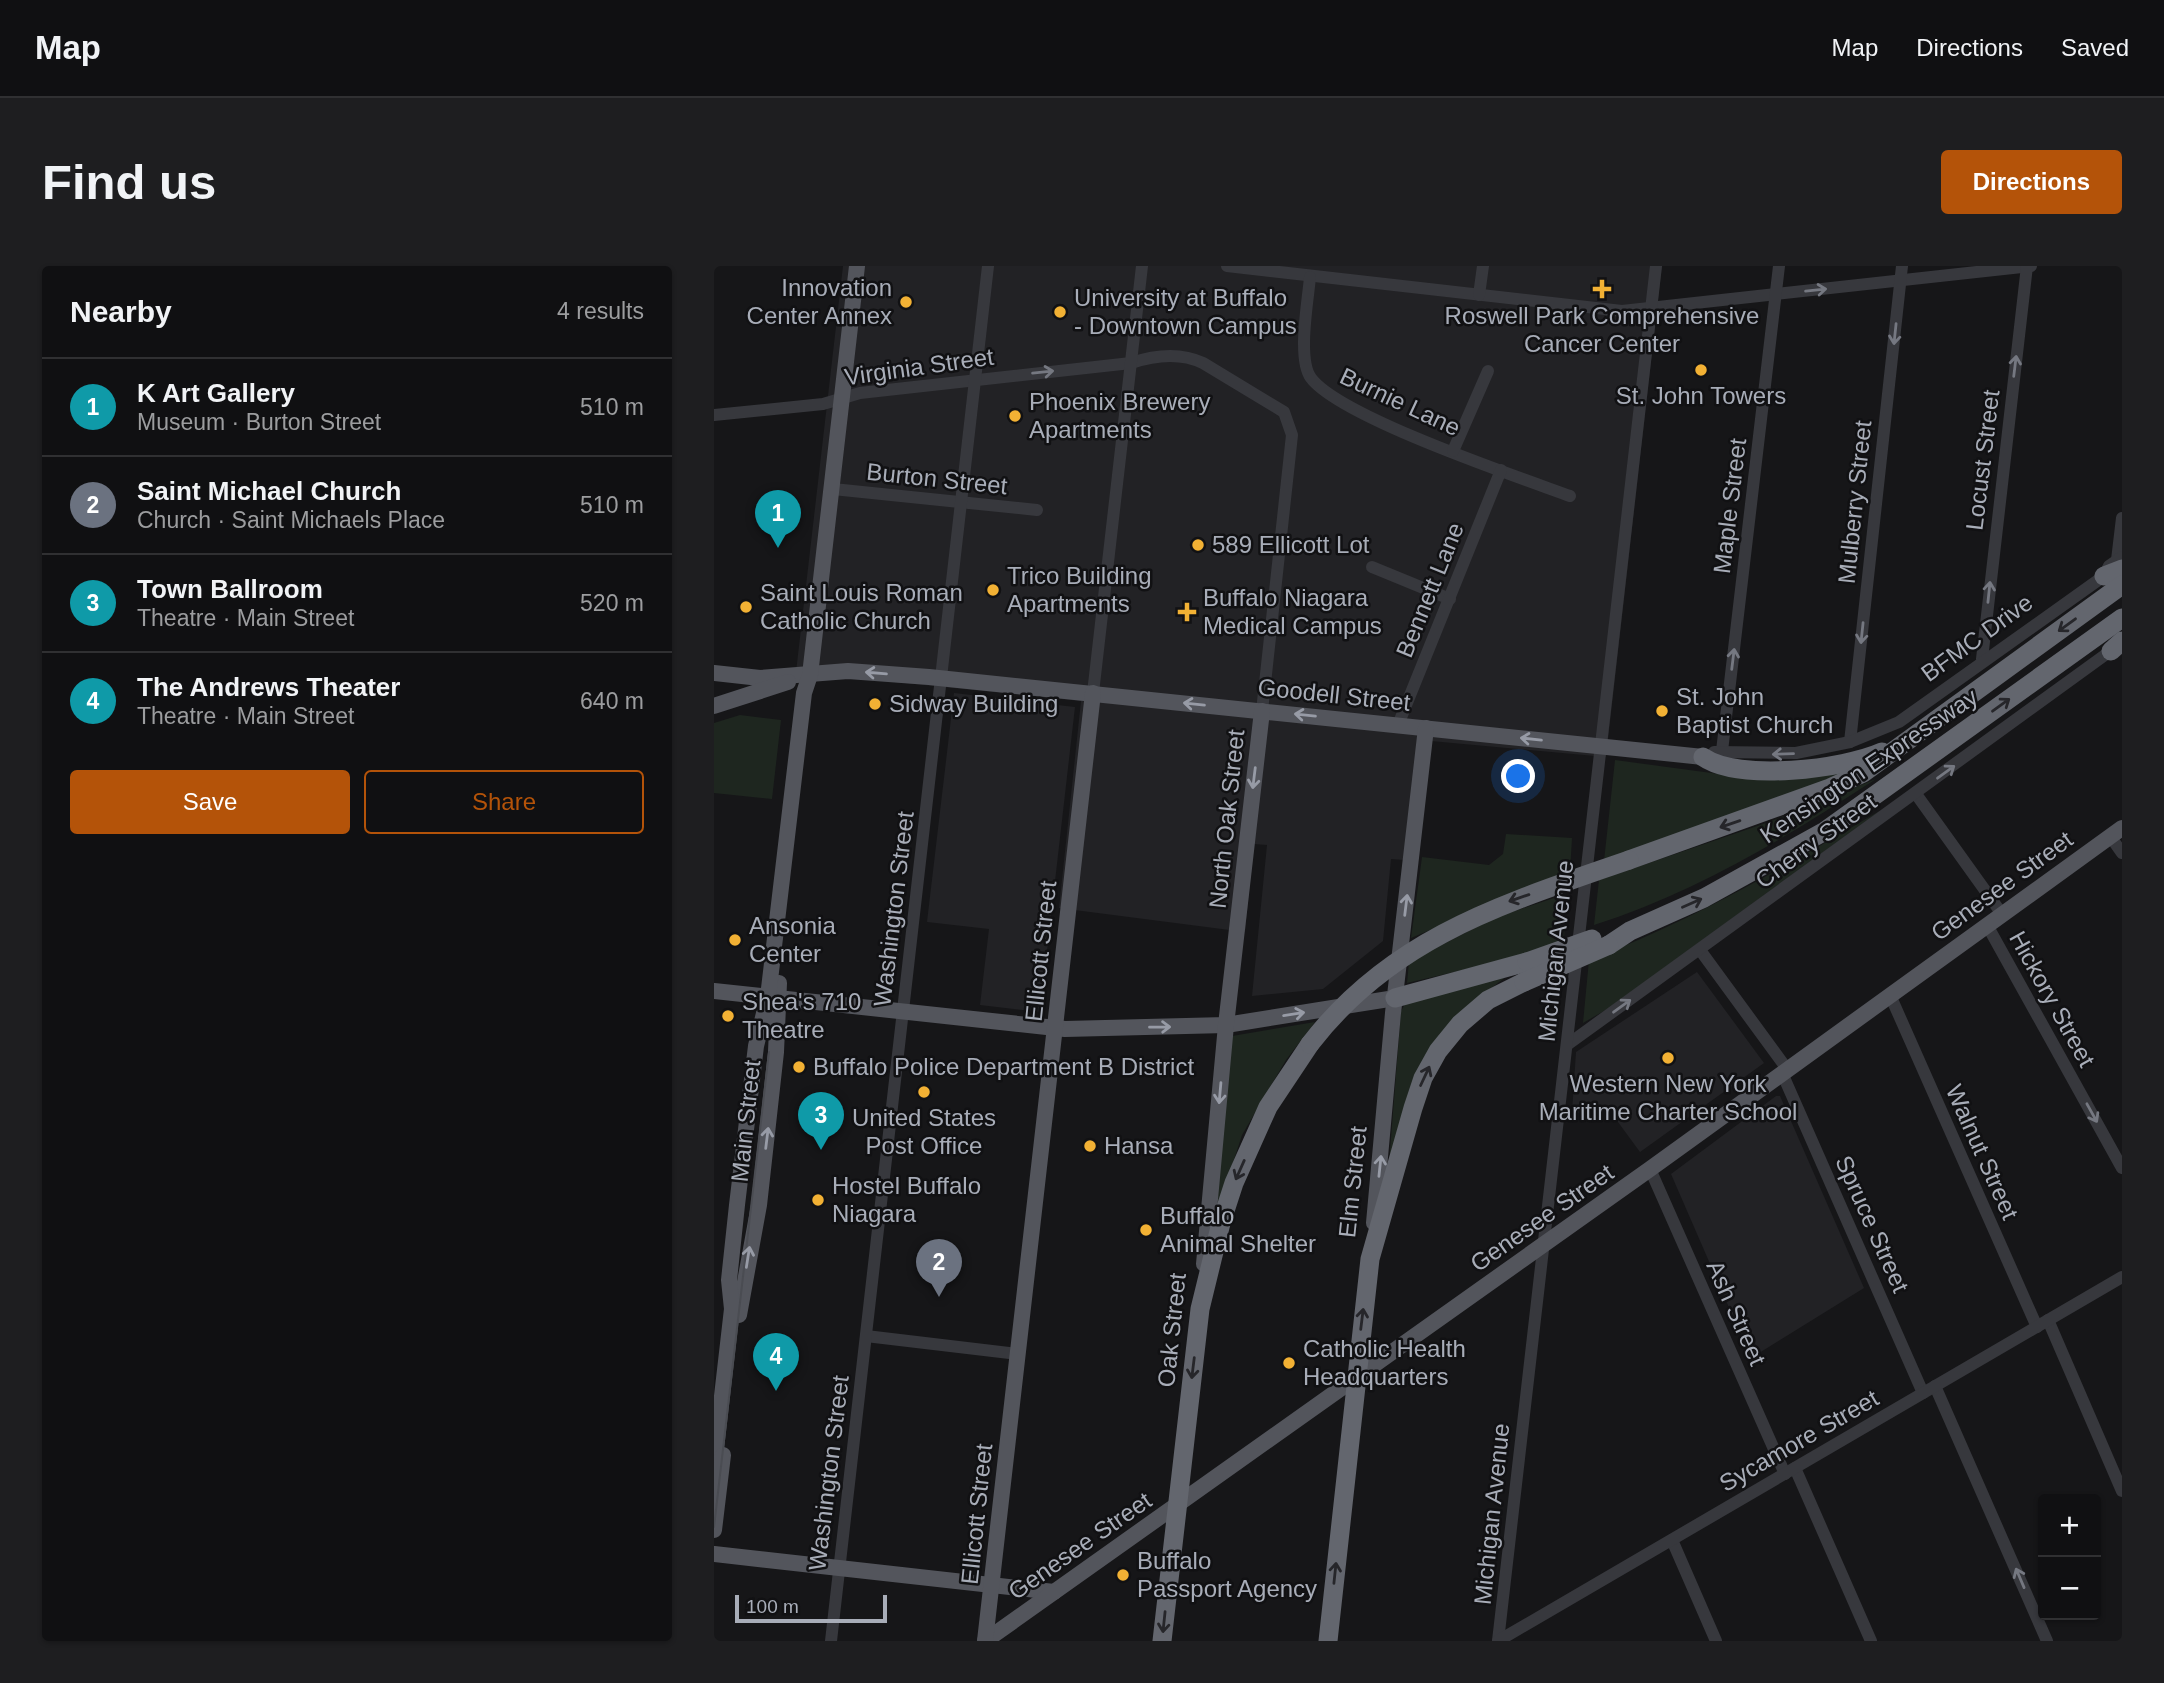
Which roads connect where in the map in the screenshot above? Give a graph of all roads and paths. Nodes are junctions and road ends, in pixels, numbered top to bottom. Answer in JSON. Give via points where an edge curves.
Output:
{"nodes":[{"id":1,"x":857,"y":266,"type":"edge"},
{"id":2,"x":988,"y":266,"type":"edge"},
{"id":3,"x":1142,"y":266,"type":"edge"},
{"id":4,"x":1227,"y":266,"type":"edge"},
{"id":5,"x":1483,"y":266,"type":"edge"},
{"id":6,"x":1656,"y":266,"type":"edge"},
{"id":7,"x":1779,"y":266,"type":"edge"},
{"id":8,"x":1902,"y":266,"type":"edge"},
{"id":9,"x":2028,"y":266,"type":"edge"},
{"id":10,"x":1310,"y":277,"type":"junction"},
{"id":11,"x":1901,"y":281,"type":"junction"},
{"id":12,"x":1479,"y":295,"type":"junction"},
{"id":13,"x":1776,"y":295,"type":"junction"},
{"id":14,"x":1651,"y":308,"type":"junction"},
{"id":15,"x":1131,"y":363,"type":"junction"},
{"id":16,"x":1488,"y":370,"type":"dead end"},
{"id":17,"x":975,"y":379,"type":"junction"},
{"id":18,"x":842,"y":398,"type":"junction"},
{"id":19,"x":714,"y":415,"type":"edge"},
{"id":20,"x":1453,"y":451,"type":"junction"},
{"id":21,"x":1501,"y":470,"type":"junction"},
{"id":22,"x":833,"y":489,"type":"junction"},
{"id":23,"x":1570,"y":496,"type":"dead end"},
{"id":24,"x":961,"y":502,"type":"junction"},
{"id":25,"x":1037,"y":510,"type":"dead end"},
{"id":26,"x":2122,"y":518,"type":"edge"},
{"id":27,"x":2116,"y":565,"type":"edge"},
{"id":28,"x":1372,"y":567,"type":"dead end"},
{"id":29,"x":2122,"y":585,"type":"edge"},
{"id":30,"x":1450,"y":599,"type":"junction"},
{"id":31,"x":2122,"y":618,"type":"edge"},
{"id":32,"x":2118,"y":645,"type":"edge"},
{"id":33,"x":1982,"y":659,"type":"junction"},
{"id":34,"x":714,"y":673,"type":"edge"},
{"id":35,"x":810,"y":675,"type":"junction"},
{"id":36,"x":941,"y":678,"type":"junction"},
{"id":37,"x":1093,"y":693,"type":"junction"},
{"id":38,"x":714,"y":706,"type":"edge"},
{"id":39,"x":1262,"y":711,"type":"junction"},
{"id":40,"x":1935,"y":722,"type":"junction"},
{"id":41,"x":1398,"y":725,"type":"junction"},
{"id":42,"x":1426,"y":728,"type":"junction"},
{"id":43,"x":1850,"y":742,"type":"junction"},
{"id":44,"x":1599,"y":746,"type":"junction"},
{"id":45,"x":1722,"y":751,"type":"junction"},
{"id":46,"x":1703,"y":757,"type":"junction"},
{"id":47,"x":1916,"y":794,"type":"junction"},
{"id":48,"x":2116,"y":832,"type":"edge"},
{"id":49,"x":2122,"y":853,"type":"edge"},
{"id":50,"x":2002,"y":914,"type":"junction"},
{"id":51,"x":1987,"y":925,"type":"junction"},
{"id":52,"x":1630,"y":930,"type":"junction"},
{"id":53,"x":1700,"y":950,"type":"junction"},
{"id":54,"x":714,"y":991,"type":"edge"},
{"id":55,"x":1889,"y":995,"type":"junction"},
{"id":56,"x":772,"y":998,"type":"junction"},
{"id":57,"x":1395,"y":998,"type":"junction"},
{"id":58,"x":903,"y":1012,"type":"junction"},
{"id":59,"x":1226,"y":1025,"type":"junction"},
{"id":60,"x":1055,"y":1028,"type":"junction"},
{"id":61,"x":1567,"y":1045,"type":"junction"},
{"id":62,"x":1784,"y":1071,"type":"junction"},
{"id":63,"x":2122,"y":1168,"type":"edge"},
{"id":64,"x":1650,"y":1169,"type":"junction"},
{"id":65,"x":1543,"y":1245,"type":"junction"},
{"id":66,"x":1370,"y":1259,"type":"junction"},
{"id":67,"x":2122,"y":1277,"type":"edge"},
{"id":68,"x":1200,"y":1309,"type":"junction"},
{"id":69,"x":2042,"y":1323,"type":"junction"},
{"id":70,"x":866,"y":1336,"type":"junction"},
{"id":71,"x":1018,"y":1354,"type":"junction"},
{"id":72,"x":1354,"y":1379,"type":"junction"},
{"id":73,"x":1929,"y":1390,"type":"junction"},
{"id":74,"x":714,"y":1466,"type":"edge"},
{"id":75,"x":1790,"y":1471,"type":"junction"},
{"id":76,"x":2122,"y":1491,"type":"edge"},
{"id":77,"x":1177,"y":1505,"type":"junction"},
{"id":78,"x":714,"y":1530,"type":"edge"},
{"id":79,"x":1672,"y":1540,"type":"junction"},
{"id":80,"x":714,"y":1554,"type":"edge"},
{"id":81,"x":839,"y":1568,"type":"junction"},
{"id":82,"x":992,"y":1585,"type":"junction"},
{"id":83,"x":1054,"y":1591,"type":"junction"},
{"id":84,"x":831,"y":1641,"type":"edge"},
{"id":85,"x":985,"y":1641,"type":"edge"},
{"id":86,"x":1162,"y":1641,"type":"edge"},
{"id":87,"x":1328,"y":1641,"type":"edge"},
{"id":88,"x":1498,"y":1641,"type":"edge"},
{"id":89,"x":1716,"y":1641,"type":"edge"},
{"id":90,"x":1871,"y":1641,"type":"edge"},
{"id":91,"x":2047,"y":1641,"type":"edge"}],
"edges":[{"from":1,"to":18,"type":"main road"},
{"from":2,"to":17,"type":"street","name":"Washington Street"},
{"from":3,"to":15,"type":"street","name":"Ellicott Street"},
{"from":4,"to":10,"type":"street"},
{"from":5,"to":12,"type":"street"},
{"from":6,"to":14,"type":"street","name":"Michigan Avenue"},
{"from":7,"to":13,"type":"street","name":"Maple Street"},
{"from":8,"to":11,"type":"street","name":"Mulberry Street"},
{"from":9,"to":11,"type":"street"},
{"from":33,"to":9,"type":"street","name":"Locust Street","one_way":true},
{"from":10,"to":12,"type":"street"},
{"from":10,"to":20,"type":"street","name":"Burnie Lane","via":[[1304,352],[1310,377],[1328,394],[1360,412]]},
{"from":13,"to":11,"type":"street","one_way":true},
{"from":11,"to":43,"type":"street","name":"Mulberry Street","one_way":true},
{"from":12,"to":14,"type":"street","via":[[1622,311]]},
{"from":13,"to":14,"type":"street"},
{"from":45,"to":13,"type":"street","name":"Maple Street","one_way":true},
{"from":14,"to":44,"type":"street","name":"Michigan Avenue"},
{"from":17,"to":15,"type":"street","name":"Virginia Street","one_way":true},
{"from":15,"to":37,"type":"street","name":"Ellicott Street"},
{"from":15,"to":39,"type":"street","name":"North Oak Street","via":[[1191,357],[1284,412],[1291,424]]},
{"from":16,"to":20,"type":"street"},
{"from":17,"to":18,"type":"street","name":"Virginia Street"},
{"from":17,"to":24,"type":"street","name":"Washington Street"},
{"from":18,"to":19,"type":"street","name":"Virginia Street"},
{"from":18,"to":22,"type":"main road"},
{"from":20,"to":21,"type":"street","name":"Burnie Lane"},
{"from":21,"to":23,"type":"street","name":"Burnie Lane"},
{"from":21,"to":30,"type":"street","name":"Bennett Lane"},
{"from":22,"to":24,"type":"street","name":"Burton Street"},
{"from":22,"to":35,"type":"main road"},
{"from":24,"to":25,"type":"street","name":"Burton Street"},
{"from":24,"to":36,"type":"street","name":"Washington Street"},
{"from":26,"to":27,"type":"street"},
{"from":27,"to":33,"type":"street","name":"BFMC Drive"},
{"from":28,"to":30,"type":"street"},
{"from":29,"to":40,"type":"highway","name":"Kensington Expressway","one_way":true},
{"from":30,"to":41,"type":"street","name":"Bennett Lane"},
{"from":52,"to":31,"type":"highway","name":"Kensington Expressway","one_way":true,"via":[[1715,892],[1825,831]]},
{"from":47,"to":32,"type":"street","name":"Cherry Street","one_way":true},
{"from":33,"to":43,"type":"street","name":"BFMC Drive","via":[[1899,722]]},
{"from":34,"to":35,"type":"main road","via":[[760,678]]},
{"from":36,"to":35,"type":"main road","name":"Goodell Street","one_way":true,"via":[[848,671]]},
{"from":35,"to":38,"type":"main road"},
{"from":35,"to":56,"type":"main road","via":[[804,692]]},
{"from":36,"to":37,"type":"main road","name":"Goodell Street"},
{"from":36,"to":58,"type":"street","name":"Washington Street"},
{"from":39,"to":37,"type":"main road","name":"Goodell Street","one_way":true},
{"from":37,"to":60,"type":"main road","name":"Ellicott Street"},
{"from":41,"to":39,"type":"main road","name":"Goodell Street","one_way":true},
{"from":39,"to":59,"type":"main road","name":"North Oak Street","one_way":true},
{"from":40,"to":46,"type":"highway","via":[[1879,754],[1818,768],[1748,769]]},
{"from":40,"to":68,"type":"highway","one_way":true,"bridge":true,"via":[[1884,760],[1830,788],[1499,905],[1409,951],[1358,990],[1310,1044],[1268,1107],[1234,1183]]},
{"from":41,"to":42,"type":"main road","name":"Goodell Street"},
{"from":44,"to":42,"type":"main road","name":"Goodell Street","one_way":true},
{"from":57,"to":42,"type":"main road","name":"Elm Street","one_way":true},
{"from":43,"to":45,"type":"street","name":"Goodell Street","one_way":true,"via":[[1796,753]]},
{"from":44,"to":46,"type":"main road","name":"Goodell Street"},
{"from":44,"to":61,"type":"street","name":"Michigan Avenue"},
{"from":45,"to":46,"type":"street","name":"Goodell Street"},
{"from":47,"to":50,"type":"street","name":"Hickory Street"},
{"from":47,"to":53,"type":"street","name":"Cherry Street"},
{"from":48,"to":49,"type":"street"},
{"from":48,"to":50,"type":"main road","name":"Genesee Street"},
{"from":50,"to":51,"type":"main road","name":"Genesee Street"},
{"from":51,"to":55,"type":"main road","name":"Genesee Street"},
{"from":51,"to":63,"type":"street","name":"Hickory Street","one_way":true},
{"from":52,"to":57,"type":"highway","bridge":true},
{"from":66,"to":52,"type":"highway","one_way":true,"bridge":true,"via":[[1417,1098],[1438,1051],[1488,1000],[1609,945]]},
{"from":61,"to":53,"type":"street","name":"Cherry Street","one_way":true},
{"from":53,"to":62,"type":"street","name":"Spruce Street"},
{"from":54,"to":56,"type":"main road"},
{"from":55,"to":62,"type":"main road","name":"Genesee Street"},
{"from":55,"to":69,"type":"street","name":"Walnut Street"},
{"from":56,"to":58,"type":"main road"},
{"from":56,"to":74,"type":"main road","via":[[756,1046],[729,1280],[732,1309]]},
{"from":78,"to":56,"type":"main road","name":"Main Street","one_way":true,"via":[[776,1052]]},
{"from":59,"to":57,"type":"main road","one_way":true},
{"from":66,"to":57,"type":"main road","name":"Elm Street","one_way":true},
{"from":58,"to":60,"type":"main road"},
{"from":58,"to":70,"type":"street","name":"Washington Street"},
{"from":60,"to":59,"type":"main road","one_way":true},
{"from":59,"to":68,"type":"main road","name":"Oak Street","one_way":true},
{"from":60,"to":71,"type":"main road","name":"Ellicott Street"},
{"from":61,"to":65,"type":"street","name":"Michigan Avenue"},
{"from":62,"to":64,"type":"main road","name":"Genesee Street"},
{"from":62,"to":73,"type":"street","name":"Spruce Street"},
{"from":64,"to":65,"type":"main road","name":"Genesee Street"},
{"from":64,"to":75,"type":"street","name":"Ash Street"},
{"from":65,"to":72,"type":"main road","name":"Genesee Street"},
{"from":65,"to":88,"type":"street","name":"Michigan Avenue"},
{"from":72,"to":66,"type":"highway","name":"Elm Street","one_way":true},
{"from":67,"to":69,"type":"street","name":"Sycamore Street"},
{"from":68,"to":77,"type":"highway","name":"Oak Street","one_way":true},
{"from":69,"to":73,"type":"street","name":"Sycamore Street"},
{"from":69,"to":76,"type":"street","name":"Walnut Street"},
{"from":70,"to":71,"type":"street"},
{"from":70,"to":81,"type":"street","name":"Washington Street"},
{"from":71,"to":82,"type":"main road","name":"Ellicott Street"},
{"from":72,"to":77,"type":"main road","name":"Genesee Street"},
{"from":87,"to":72,"type":"highway","name":"Elm Street","one_way":true},
{"from":73,"to":75,"type":"street","name":"Sycamore Street"},
{"from":91,"to":73,"type":"street","name":"Spruce Street","one_way":true},
{"from":75,"to":79,"type":"street","name":"Sycamore Street"},
{"from":75,"to":90,"type":"street","name":"Ash Street"},
{"from":77,"to":83,"type":"main road","name":"Genesee Street"},
{"from":77,"to":86,"type":"highway","name":"Oak Street","one_way":true},
{"from":79,"to":88,"type":"street","name":"Sycamore Street"},
{"from":79,"to":89,"type":"street"},
{"from":80,"to":81,"type":"main road"},
{"from":81,"to":82,"type":"main road"},
{"from":81,"to":84,"type":"street","name":"Washington Street"},
{"from":82,"to":83,"type":"main road"},
{"from":82,"to":85,"type":"main road","name":"Ellicott Street"},
{"from":83,"to":85,"type":"main road","name":"Genesee Street"}]}
